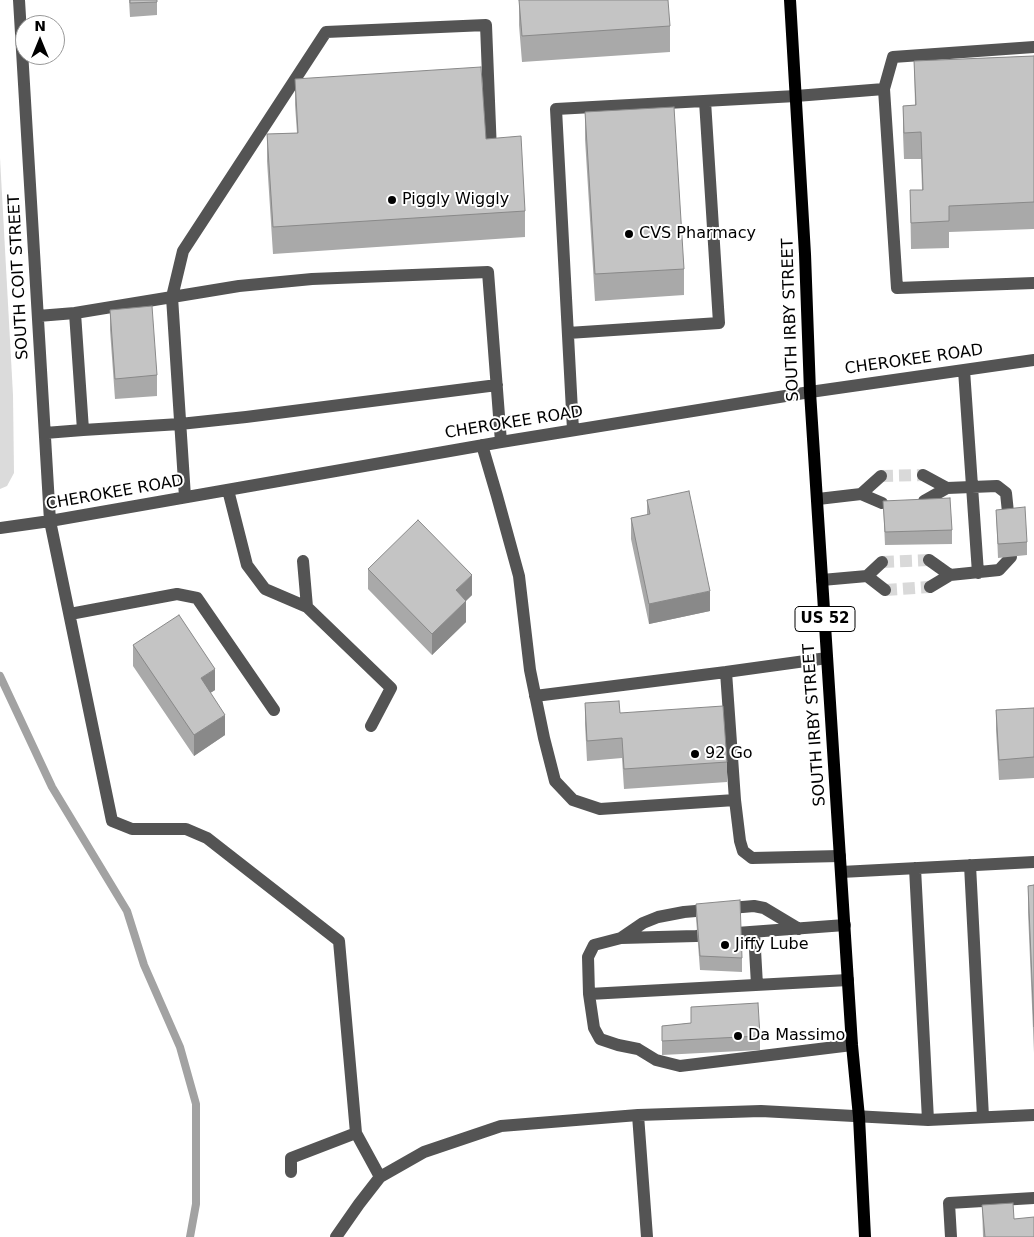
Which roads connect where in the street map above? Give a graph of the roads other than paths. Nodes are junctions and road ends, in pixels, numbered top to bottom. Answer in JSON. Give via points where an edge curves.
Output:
{"nodes":[{"id":1,"x":19,"y":0,"type":"edge"},
{"id":2,"x":790,"y":0,"type":"edge"},
{"id":3,"x":1034,"y":47,"type":"edge"},
{"id":4,"x":884,"y":89,"type":"junction"},
{"id":5,"x":796,"y":96,"type":"junction"},
{"id":6,"x":706,"y":101,"type":"junction"},
{"id":7,"x":491,"y":152,"type":"edge"},
{"id":8,"x":1034,"y":283,"type":"edge"},
{"id":9,"x":172,"y":297,"type":"junction"},
{"id":10,"x":75,"y":314,"type":"junction"},
{"id":11,"x":38,"y":316,"type":"junction"},
{"id":12,"x":568,"y":333,"type":"junction"},
{"id":13,"x":1034,"y":360,"type":"edge"},
{"id":14,"x":964,"y":370,"type":"junction"},
{"id":15,"x":497,"y":385,"type":"junction"},
{"id":16,"x":810,"y":392,"type":"junction"},
{"id":17,"x":180,"y":424,"type":"junction"},
{"id":18,"x":83,"y":430,"type":"junction"},
{"id":19,"x":573,"y":430,"type":"junction"},
{"id":20,"x":44,"y":433,"type":"junction"},
{"id":21,"x":501,"y":442,"type":"junction"},
{"id":22,"x":482,"y":445,"type":"junction"},
{"id":23,"x":923,"y":475,"type":"tunnel mouth"},
{"id":24,"x":881,"y":476,"type":"tunnel mouth"},
{"id":25,"x":947,"y":488,"type":"junction"},
{"id":26,"x":971,"y":488,"type":"junction"},
{"id":27,"x":228,"y":490,"type":"junction"},
{"id":28,"x":861,"y":494,"type":"junction"},
{"id":29,"x":185,"y":497,"type":"junction"},
{"id":30,"x":818,"y":499,"type":"junction"},
{"id":31,"x":924,"y":501,"type":"edge"},
{"id":32,"x":882,"y":504,"type":"edge"},
{"id":33,"x":50,"y":521,"type":"junction"},
{"id":34,"x":1010,"y":522,"type":"edge"},
{"id":35,"x":0,"y":528,"type":"edge"},
{"id":36,"x":1011,"y":557,"type":"edge"},
{"id":37,"x":929,"y":560,"type":"tunnel mouth"},
{"id":38,"x":303,"y":561,"type":"dead end"},
{"id":39,"x":882,"y":562,"type":"tunnel mouth"},
{"id":40,"x":978,"y":573,"type":"junction"},
{"id":41,"x":950,"y":575,"type":"junction"},
{"id":42,"x":868,"y":576,"type":"junction"},
{"id":43,"x":822,"y":580,"type":"junction"},
{"id":44,"x":930,"y":587,"type":"tunnel mouth"},
{"id":45,"x":885,"y":590,"type":"tunnel mouth"},
{"id":46,"x":307,"y":607,"type":"junction"},
{"id":47,"x":70,"y":614,"type":"junction"},
{"id":48,"x":827,"y":658,"type":"junction"},
{"id":49,"x":726,"y":672,"type":"junction"},
{"id":50,"x":535,"y":696,"type":"junction"},
{"id":51,"x":274,"y":710,"type":"dead end"},
{"id":52,"x":371,"y":726,"type":"dead end"},
{"id":53,"x":735,"y":800,"type":"junction"},
{"id":54,"x":840,"y":856,"type":"junction"},
{"id":55,"x":1034,"y":862,"type":"edge"},
{"id":56,"x":970,"y":865,"type":"junction"},
{"id":57,"x":915,"y":868,"type":"junction"},
{"id":58,"x":841,"y":872,"type":"junction"},
{"id":59,"x":845,"y":925,"type":"junction"},
{"id":60,"x":799,"y":929,"type":"junction"},
{"id":61,"x":754,"y":932,"type":"junction"},
{"id":62,"x":621,"y":938,"type":"junction"},
{"id":63,"x":848,"y":980,"type":"junction"},
{"id":64,"x":757,"y":985,"type":"junction"},
{"id":65,"x":589,"y":994,"type":"junction"},
{"id":66,"x":852,"y":1045,"type":"junction"},
{"id":67,"x":638,"y":1115,"type":"junction"},
{"id":68,"x":1034,"y":1115,"type":"edge"},
{"id":69,"x":859,"y":1117,"type":"junction"},
{"id":70,"x":982,"y":1117,"type":"junction"},
{"id":71,"x":928,"y":1120,"type":"junction"},
{"id":72,"x":356,"y":1133,"type":"junction"},
{"id":73,"x":290,"y":1172,"type":"dead end"},
{"id":74,"x":380,"y":1177,"type":"junction"},
{"id":75,"x":1034,"y":1198,"type":"edge"},
{"id":76,"x":336,"y":1237,"type":"edge"},
{"id":77,"x":647,"y":1237,"type":"edge"},
{"id":78,"x":865,"y":1237,"type":"edge"},
{"id":79,"x":952,"y":1237,"type":"edge"}],
"edges":[{"from":1,"to":11,"type":"street","name":"SOUTH COIT STREET"},
{"from":2,"to":5,"type":"main road","name":"SOUTH IRBY STREET","number":"US 52"},
{"from":3,"to":4,"type":"street","via":[[893,57]]},
{"from":4,"to":5,"type":"street"},
{"from":4,"to":8,"type":"street","via":[[896,288]]},
{"from":5,"to":6,"type":"street"},
{"from":5,"to":16,"type":"main road","name":"SOUTH IRBY STREET","number":"US 52"},
{"from":6,"to":12,"type":"street","via":[[719,323]]},
{"from":6,"to":12,"type":"street","via":[[556,109]]},
{"from":7,"to":9,"type":"street","via":[[486,25],[326,32],[183,251]]},
{"from":9,"to":10,"type":"street"},
{"from":9,"to":15,"type":"street","via":[[312,278],[488,272]]},
{"from":9,"to":17,"type":"street"},
{"from":10,"to":11,"type":"street"},
{"from":10,"to":18,"type":"street"},
{"from":11,"to":20,"type":"street","name":"SOUTH COIT STREET"},
{"from":12,"to":19,"type":"street"},
{"from":13,"to":14,"type":"street","name":"CHEROKEE ROAD"},
{"from":14,"to":16,"type":"street","name":"CHEROKEE ROAD"},
{"from":14,"to":26,"type":"street"},
{"from":15,"to":17,"type":"street"},
{"from":15,"to":21,"type":"street"},
{"from":16,"to":19,"type":"street","name":"CHEROKEE ROAD"},
{"from":16,"to":30,"type":"main road","name":"SOUTH IRBY STREET","number":"US 52"},
{"from":17,"to":18,"type":"street"},
{"from":17,"to":29,"type":"street"},
{"from":18,"to":20,"type":"street"},
{"from":19,"to":21,"type":"street","name":"CHEROKEE ROAD"},
{"from":20,"to":33,"type":"street","name":"SOUTH COIT STREET"},
{"from":21,"to":22,"type":"street","name":"CHEROKEE ROAD"},
{"from":22,"to":27,"type":"street","name":"CHEROKEE ROAD"},
{"from":22,"to":50,"type":"street","via":[[519,576]]},
{"from":23,"to":25,"type":"street"},
{"from":24,"to":28,"type":"street"},
{"from":25,"to":26,"type":"street"},
{"from":25,"to":31,"type":"street"},
{"from":26,"to":34,"type":"street","via":[[997,486],[1006,493]]},
{"from":26,"to":40,"type":"street"},
{"from":27,"to":29,"type":"street","name":"CHEROKEE ROAD"},
{"from":27,"to":46,"type":"street","via":[[247,565],[265,589]]},
{"from":28,"to":30,"type":"street"},
{"from":28,"to":32,"type":"street"},
{"from":29,"to":33,"type":"street","name":"CHEROKEE ROAD"},
{"from":30,"to":43,"type":"main road","name":"SOUTH IRBY STREET","number":"US 52"},
{"from":33,"to":35,"type":"street","name":"CHEROKEE ROAD"},
{"from":33,"to":47,"type":"street","name":"SOUTH COIT STREET"},
{"from":36,"to":40,"type":"street","via":[[1000,570]]},
{"from":37,"to":41,"type":"street"},
{"from":38,"to":46,"type":"street"},
{"from":39,"to":42,"type":"street"},
{"from":40,"to":41,"type":"street"},
{"from":41,"to":44,"type":"street"},
{"from":42,"to":43,"type":"street"},
{"from":42,"to":45,"type":"street"},
{"from":43,"to":48,"type":"main road","name":"SOUTH IRBY STREET","number":"US 52"},
{"from":46,"to":52,"type":"street","via":[[391,688]]},
{"from":47,"to":51,"type":"street","via":[[177,594],[197,598]]},
{"from":47,"to":72,"type":"street","name":"SOUTH COIT STREET","via":[[112,821],[132,829],[186,828],[207,838],[338,941]]},
{"from":48,"to":49,"type":"street"},
{"from":48,"to":54,"type":"main road","name":"SOUTH IRBY STREET","number":"US 52"},
{"from":49,"to":50,"type":"street"},
{"from":49,"to":53,"type":"street"},
{"from":50,"to":53,"type":"street","via":[[555,781],[573,800],[600,809]]},
{"from":53,"to":54,"type":"street","via":[[740,841],[752,858]]},
{"from":54,"to":58,"type":"main road","name":"SOUTH IRBY STREET","number":"US 52"},
{"from":55,"to":56,"type":"street"},
{"from":56,"to":57,"type":"street"},
{"from":56,"to":70,"type":"street"},
{"from":57,"to":58,"type":"street"},
{"from":57,"to":71,"type":"street"},
{"from":58,"to":59,"type":"main road","name":"SOUTH IRBY STREET","number":"US 52"},
{"from":59,"to":60,"type":"street"},
{"from":59,"to":63,"type":"main road","name":"SOUTH IRBY STREET","number":"US 52"},
{"from":60,"to":61,"type":"street"},
{"from":60,"to":62,"type":"street","via":[[764,908],[754,906],[658,917]]},
{"from":61,"to":62,"type":"street"},
{"from":61,"to":64,"type":"street"},
{"from":62,"to":65,"type":"street","via":[[594,944],[588,957]]},
{"from":63,"to":64,"type":"street"},
{"from":63,"to":66,"type":"main road","name":"SOUTH IRBY STREET","number":"US 52"},
{"from":64,"to":65,"type":"street"},
{"from":65,"to":66,"type":"street","via":[[594,1028],[600,1038],[680,1066]]},
{"from":66,"to":69,"type":"main road","name":"SOUTH IRBY STREET","number":"US 52"},
{"from":67,"to":69,"type":"street","via":[[761,1111]]},
{"from":67,"to":74,"type":"street","via":[[501,1126],[424,1152]]},
{"from":67,"to":77,"type":"street"},
{"from":68,"to":70,"type":"street"},
{"from":69,"to":71,"type":"street"},
{"from":69,"to":78,"type":"main road","name":"SOUTH IRBY STREET","number":"US 52"},
{"from":70,"to":71,"type":"street"},
{"from":72,"to":73,"type":"street","via":[[290,1158]]},
{"from":72,"to":74,"type":"street"},
{"from":74,"to":76,"type":"street"},
{"from":75,"to":79,"type":"street","via":[[949,1203]]}]}
